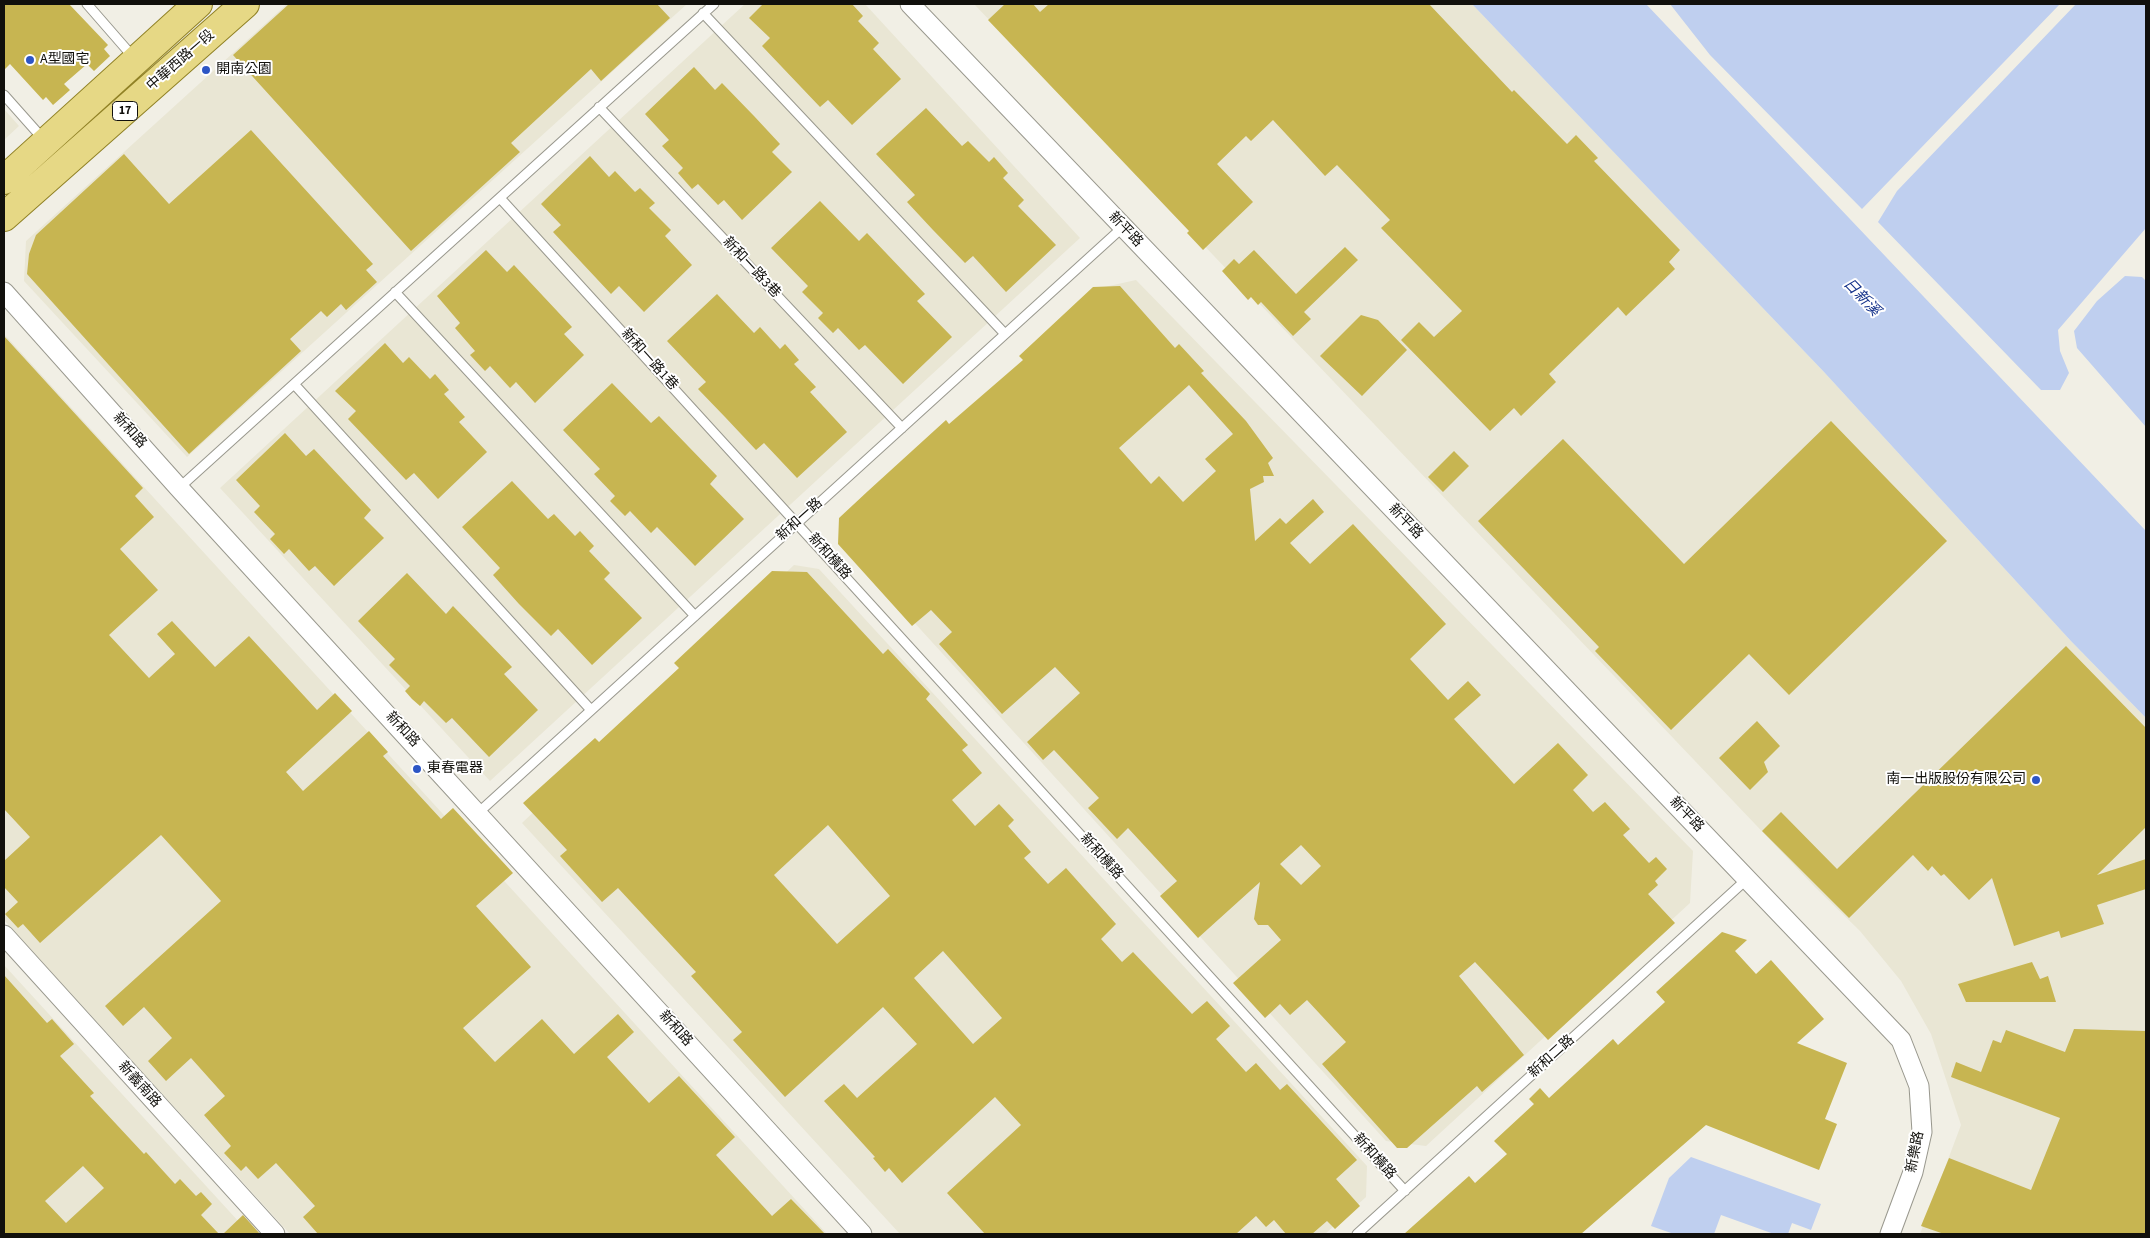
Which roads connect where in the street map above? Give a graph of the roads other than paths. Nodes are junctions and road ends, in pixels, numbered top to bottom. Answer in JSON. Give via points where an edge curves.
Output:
{"nodes":[{"id":1,"x":87,"y":4,"type":"edge"},
{"id":2,"x":198,"y":4,"type":"edge"},
{"id":3,"x":246,"y":4,"type":"edge"},
{"id":4,"x":714,"y":4,"type":"edge"},
{"id":5,"x":910,"y":4,"type":"edge"},
{"id":6,"x":703,"y":13,"type":"junction"},
{"id":7,"x":136,"y":60,"type":"junction"},
{"id":8,"x":4,"y":95,"type":"edge"},
{"id":9,"x":599,"y":107,"type":"junction"},
{"id":10,"x":46,"y":142,"type":"junction"},
{"id":11,"x":4,"y":180,"type":"edge"},
{"id":12,"x":500,"y":198,"type":"junction"},
{"id":13,"x":4,"y":218,"type":"edge"},
{"id":14,"x":1123,"y":228,"type":"junction"},
{"id":15,"x":4,"y":292,"type":"edge"},
{"id":16,"x":395,"y":292,"type":"junction"},
{"id":17,"x":1005,"y":334,"type":"junction"},
{"id":18,"x":294,"y":384,"type":"junction"},
{"id":19,"x":902,"y":428,"type":"junction"},
{"id":20,"x":179,"y":488,"type":"junction"},
{"id":21,"x":798,"y":522,"type":"junction"},
{"id":22,"x":695,"y":616,"type":"junction"},
{"id":23,"x":591,"y":710,"type":"junction"},
{"id":24,"x":478,"y":813,"type":"junction"},
{"id":25,"x":1747,"y":879,"type":"junction"},
{"id":26,"x":4,"y":935,"type":"edge"},
{"id":27,"x":1901,"y":1040,"type":"joint"},
{"id":28,"x":1405,"y":1191,"type":"junction"},
{"id":29,"x":275,"y":1234,"type":"edge"},
{"id":30,"x":862,"y":1234,"type":"edge"},
{"id":31,"x":1357,"y":1234,"type":"edge"},
{"id":32,"x":1890,"y":1234,"type":"edge"}],
"edges":[{"from":1,"to":7,"type":"lane"},
{"from":2,"to":7,"type":"main road","number":"17"},
{"from":3,"to":13,"type":"main road","name":"中華西路一段","number":"17"},
{"from":4,"to":6,"type":"lane"},
{"from":5,"to":14,"type":"street","name":"新平路"},
{"from":6,"to":9,"type":"lane"},
{"from":6,"to":17,"type":"lane"},
{"from":7,"to":10,"type":"main road","number":"17"},
{"from":8,"to":10,"type":"lane"},
{"from":9,"to":12,"type":"lane"},
{"from":9,"to":19,"type":"lane","name":"新和一路3巷"},
{"from":10,"to":11,"type":"main road","number":"17"},
{"from":12,"to":16,"type":"lane"},
{"from":12,"to":21,"type":"lane","name":"新和一路1巷"},
{"from":14,"to":17,"type":"lane","name":"新和一路"},
{"from":14,"to":25,"type":"street","name":"新平路"},
{"from":15,"to":20,"type":"street","name":"新和路"},
{"from":16,"to":18,"type":"lane"},
{"from":16,"to":22,"type":"lane"},
{"from":17,"to":19,"type":"lane","name":"新和一路"},
{"from":18,"to":20,"type":"lane"},
{"from":18,"to":23,"type":"lane"},
{"from":19,"to":21,"type":"lane","name":"新和一路"},
{"from":20,"to":24,"type":"street","name":"新和路"},
{"from":21,"to":22,"type":"lane","name":"新和一路"},
{"from":21,"to":28,"type":"lane","name":"新和橫路"},
{"from":22,"to":23,"type":"lane","name":"新和一路"},
{"from":23,"to":24,"type":"lane","name":"新和一路"},
{"from":24,"to":30,"type":"street","name":"新和路"},
{"from":25,"to":27,"type":"street","name":"新平路"},
{"from":25,"to":28,"type":"lane","name":"新和二路"},
{"from":26,"to":29,"type":"street","name":"新義南路"},
{"from":27,"to":32,"type":"street","name":"新樂路","via":[[1919,1086],[1922,1132],[1913,1172]]},
{"from":28,"to":31,"type":"lane","name":"新和二路"}]}
